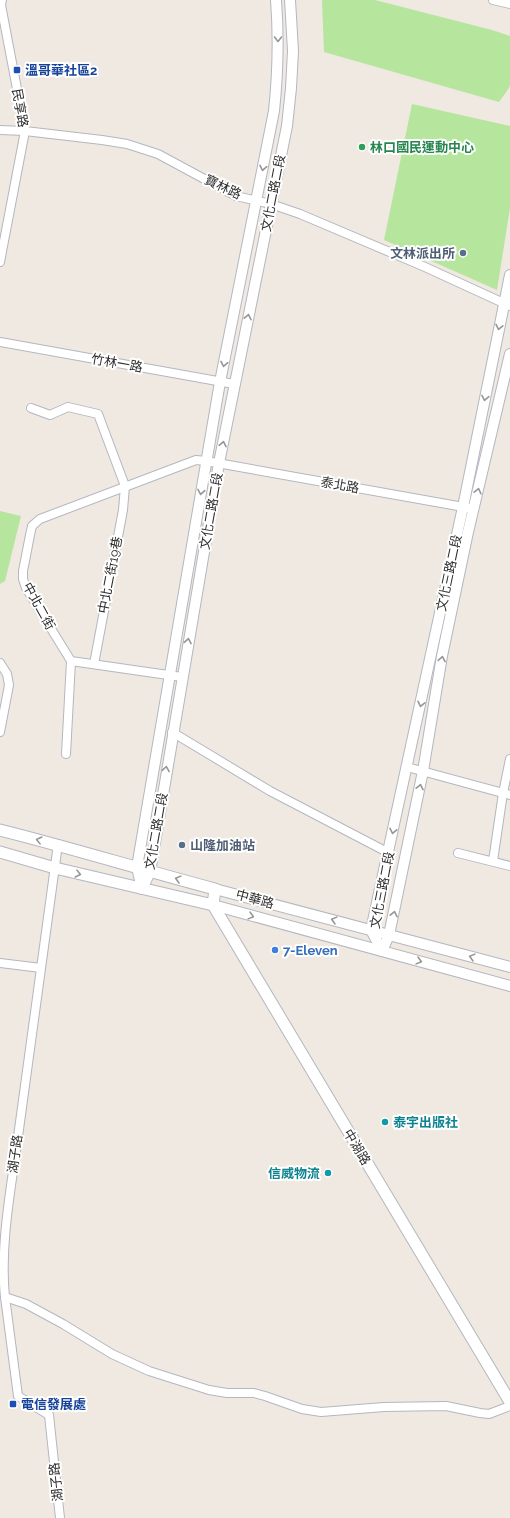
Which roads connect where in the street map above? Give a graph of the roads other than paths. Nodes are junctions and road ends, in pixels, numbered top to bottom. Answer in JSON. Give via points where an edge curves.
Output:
{"nodes":[{"id":1,"x":2,"y":0,"type":"edge"},
{"id":2,"x":276,"y":0,"type":"edge"},
{"id":3,"x":290,"y":0,"type":"edge"},
{"id":4,"x":493,"y":0,"type":"edge"},
{"id":5,"x":510,"y":4,"type":"edge"},
{"id":6,"x":0,"y":130,"type":"edge"},
{"id":7,"x":25,"y":131,"type":"junction"},
{"id":8,"x":257,"y":200,"type":"junction"},
{"id":9,"x":271,"y":204,"type":"junction"},
{"id":10,"x":0,"y":262,"type":"edge"},
{"id":11,"x":510,"y":275,"type":"edge"},
{"id":12,"x":507,"y":304,"type":"edge"},
{"id":13,"x":0,"y":342,"type":"edge"},
{"id":14,"x":510,"y":354,"type":"edge"},
{"id":15,"x":493,"y":360,"type":"junction"},
{"id":16,"x":509,"y":367,"type":"edge"},
{"id":17,"x":220,"y":382,"type":"junction"},
{"id":18,"x":234,"y":384,"type":"junction"},
{"id":19,"x":31,"y":408,"type":"dead end"},
{"id":20,"x":206,"y":460,"type":"junction"},
{"id":21,"x":219,"y":463,"type":"junction"},
{"id":22,"x":125,"y":486,"type":"junction"},
{"id":23,"x":463,"y":507,"type":"junction"},
{"id":24,"x":474,"y":509,"type":"junction"},
{"id":25,"x":71,"y":661,"type":"junction"},
{"id":26,"x":0,"y":663,"type":"edge"},
{"id":27,"x":94,"y":664,"type":"junction"},
{"id":28,"x":169,"y":675,"type":"junction"},
{"id":29,"x":182,"y":677,"type":"junction"},
{"id":30,"x":0,"y":732,"type":"edge"},
{"id":31,"x":172,"y":732,"type":"junction"},
{"id":32,"x":66,"y":754,"type":"dead end"},
{"id":33,"x":510,"y":759,"type":"edge"},
{"id":34,"x":407,"y":767,"type":"junction"},
{"id":35,"x":424,"y":771,"type":"junction"},
{"id":36,"x":507,"y":794,"type":"edge"},
{"id":37,"x":0,"y":830,"type":"edge"},
{"id":38,"x":58,"y":844,"type":"junction"},
{"id":39,"x":0,"y":852,"type":"edge"},
{"id":40,"x":389,"y":853,"type":"junction"},
{"id":41,"x":458,"y":853,"type":"dead end"},
{"id":42,"x":493,"y":860,"type":"junction"},
{"id":43,"x":510,"y":866,"type":"edge"},
{"id":44,"x":137,"y":867,"type":"junction"},
{"id":45,"x":54,"y":868,"type":"junction"},
{"id":46,"x":150,"y":872,"type":"junction"},
{"id":47,"x":142,"y":889,"type":"junction"},
{"id":48,"x":215,"y":889,"type":"junction"},
{"id":49,"x":213,"y":905,"type":"junction"},
{"id":50,"x":372,"y":930,"type":"junction"},
{"id":51,"x":389,"y":935,"type":"junction"},
{"id":52,"x":382,"y":951,"type":"junction"},
{"id":53,"x":0,"y":963,"type":"edge"},
{"id":54,"x":510,"y":967,"type":"edge"},
{"id":55,"x":41,"y":968,"type":"junction"},
{"id":56,"x":510,"y":986,"type":"edge"},
{"id":57,"x":1,"y":1281,"type":"edge"},
{"id":58,"x":6,"y":1297,"type":"junction"},
{"id":59,"x":510,"y":1402,"type":"edge"},
{"id":60,"x":510,"y":1406,"type":"edge"},
{"id":61,"x":60,"y":1518,"type":"edge"}],
"edges":[{"from":1,"to":7,"type":"street","name":"民享路"},
{"from":2,"to":8,"type":"street","name":"文化二路二段","one_way":true,"via":[[278,75],[274,112]]},
{"from":3,"to":9,"type":"street","name":"文化二路二段","via":[[293,51],[291,88],[287,126]]},
{"from":4,"to":5,"type":"street"},
{"from":6,"to":7,"type":"street","name":"寶林路"},
{"from":7,"to":8,"type":"street","name":"寶林路","via":[[127,144],[158,154],[236,196]]},
{"from":7,"to":10,"type":"street","name":"民享路"},
{"from":8,"to":9,"type":"street","name":"寶林路"},
{"from":8,"to":17,"type":"street","name":"文化二路二段","one_way":true},
{"from":9,"to":12,"type":"street","name":"寶林路","via":[[307,217]]},
{"from":18,"to":9,"type":"street","name":"文化二路二段","one_way":true},
{"from":11,"to":12,"type":"street","name":"文化三路二段"},
{"from":12,"to":15,"type":"street","name":"文化三路二段","one_way":true},
{"from":13,"to":17,"type":"street","name":"竹林一路"},
{"from":14,"to":16,"type":"street","name":"文化三路二段"},
{"from":15,"to":16,"type":"street"},
{"from":15,"to":23,"type":"street","name":"文化三路二段","one_way":true},
{"from":24,"to":16,"type":"street","name":"文化三路二段","one_way":true},
{"from":17,"to":18,"type":"street","name":"竹林一路"},
{"from":17,"to":20,"type":"street","name":"文化二路二段"},
{"from":21,"to":18,"type":"street","name":"文化二路二段","one_way":true},
{"from":19,"to":22,"type":"street","via":[[50,415],[68,407],[98,414]]},
{"from":20,"to":21,"type":"street","name":"泰北路"},
{"from":20,"to":22,"type":"street","name":"中北二街","via":[[196,460]]},
{"from":20,"to":28,"type":"street","name":"文化二路二段","one_way":true},
{"from":21,"to":23,"type":"street","name":"泰北路"},
{"from":29,"to":21,"type":"street","name":"文化二路二段","one_way":true},
{"from":22,"to":25,"type":"street","name":"中北二街","via":[[40,519],[32,526],[23,579]]},
{"from":22,"to":27,"type":"street","name":"中北二街19巷","via":[[123,510]]},
{"from":23,"to":24,"type":"street","name":"泰北路"},
{"from":23,"to":34,"type":"street","name":"文化三路二段","one_way":true},
{"from":35,"to":24,"type":"street","name":"文化三路二段","one_way":true,"via":[[442,656]]},
{"from":25,"to":27,"type":"street"},
{"from":25,"to":32,"type":"street"},
{"from":26,"to":30,"type":"street","via":[[7,674],[9,685]]},
{"from":27,"to":28,"type":"street"},
{"from":28,"to":29,"type":"street"},
{"from":28,"to":44,"type":"street","name":"文化二路二段"},
{"from":29,"to":31,"type":"street","name":"文化二路二段"},
{"from":31,"to":40,"type":"street","via":[[270,791]]},
{"from":46,"to":31,"type":"street","name":"文化二路二段","one_way":true},
{"from":33,"to":36,"type":"street"},
{"from":34,"to":35,"type":"street"},
{"from":34,"to":40,"type":"street","name":"文化三路二段","one_way":true},
{"from":35,"to":36,"type":"street"},
{"from":51,"to":35,"type":"street","name":"文化三路二段","one_way":true},
{"from":36,"to":42,"type":"street"},
{"from":38,"to":37,"type":"main road","name":"中華路","one_way":true},
{"from":38,"to":44,"type":"main road","name":"中華路"},
{"from":38,"to":45,"type":"street","name":"湖子路"},
{"from":39,"to":45,"type":"main road","name":"中華路"},
{"from":40,"to":50,"type":"street","name":"文化三路二段"},
{"from":41,"to":42,"type":"street"},
{"from":42,"to":43,"type":"street"},
{"from":44,"to":46,"type":"main road","name":"中華路"},
{"from":44,"to":47,"type":"street","name":"文化二路二段"},
{"from":45,"to":47,"type":"main road","name":"中華路","one_way":true},
{"from":45,"to":55,"type":"street","name":"湖子路"},
{"from":46,"to":47,"type":"street","name":"文化二路二段"},
{"from":48,"to":46,"type":"main road","name":"中華路","one_way":true},
{"from":47,"to":49,"type":"main road","name":"中華路"},
{"from":48,"to":49,"type":"main road"},
{"from":50,"to":48,"type":"street","name":"中華路","one_way":true},
{"from":49,"to":52,"type":"street","name":"中華路","one_way":true},
{"from":49,"to":59,"type":"main road","name":"中湖路"},
{"from":50,"to":51,"type":"street","name":"中華路"},
{"from":50,"to":52,"type":"street","name":"文化三路二段"},
{"from":51,"to":52,"type":"street","name":"文化三路二段"},
{"from":54,"to":51,"type":"street","name":"中華路","one_way":true},
{"from":52,"to":56,"type":"street","name":"中華路","one_way":true},
{"from":53,"to":55,"type":"street"},
{"from":55,"to":57,"type":"street","name":"湖子路","via":[[3,1230]]},
{"from":57,"to":58,"type":"street","name":"湖子路"},
{"from":58,"to":60,"type":"street","via":[[37,1309],[112,1354],[183,1383],[209,1390],[265,1396],[302,1409],[321,1412],[446,1406],[489,1414]]},
{"from":58,"to":61,"type":"street","name":"湖子路","via":[[18,1396],[49,1415]]}]}
